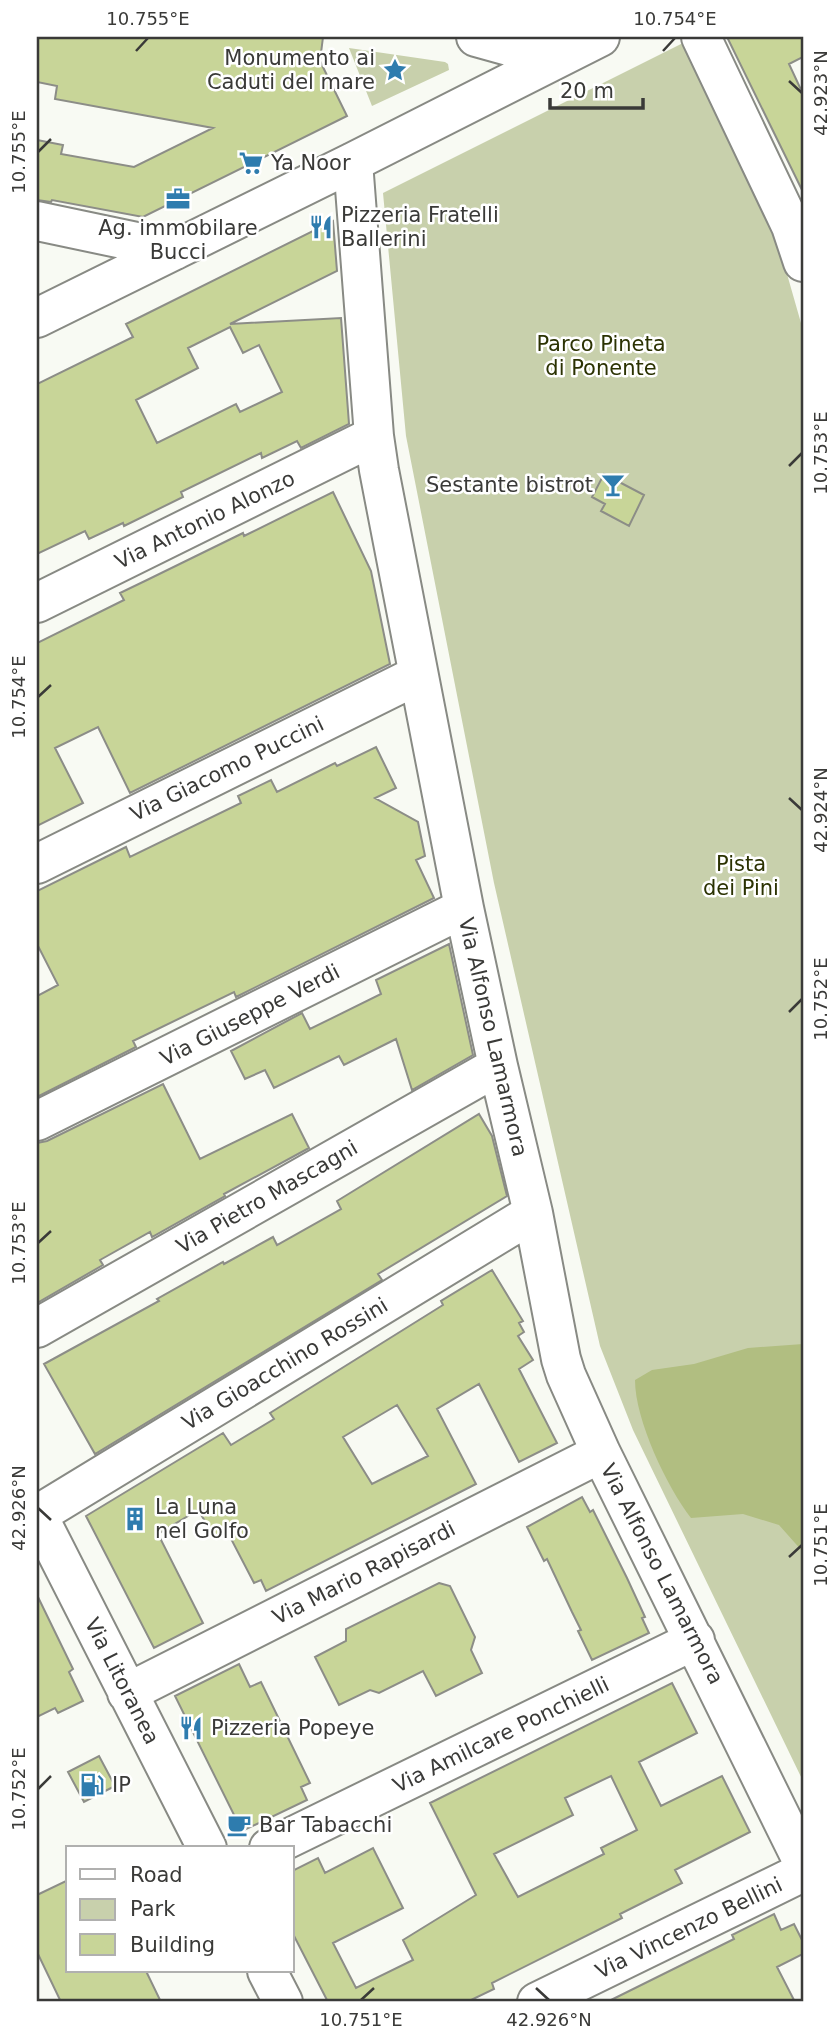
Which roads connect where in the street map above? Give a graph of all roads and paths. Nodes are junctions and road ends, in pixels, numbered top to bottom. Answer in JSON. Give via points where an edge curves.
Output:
{"nodes":[{"id":1,"x":600,"y":37,"type":"edge"},
{"id":2,"x":701,"y":37,"type":"edge"},
{"id":3,"x":501,"y":54,"type":"edge"},
{"id":4,"x":353,"y":162,"type":"junction"},
{"id":5,"x":37,"y":221,"type":"edge"},
{"id":6,"x":174,"y":250,"type":"junction"},
{"id":7,"x":803,"y":262,"type":"edge"},
{"id":8,"x":37,"y":318,"type":"edge"},
{"id":9,"x":374,"y":436,"type":"junction"},
{"id":10,"x":37,"y":603,"type":"edge"},
{"id":11,"x":418,"y":675,"type":"junction"},
{"id":12,"x":37,"y":864,"type":"edge"},
{"id":13,"x":464,"y":908,"type":"junction"},
{"id":14,"x":498,"y":1066,"type":"junction"},
{"id":15,"x":37,"y":1121,"type":"edge"},
{"id":16,"x":533,"y":1213,"type":"junction"},
{"id":17,"x":37,"y":1328,"type":"edge"},
{"id":18,"x":601,"y":1453,"type":"junction"},
{"id":19,"x":37,"y":1515,"type":"edge"},
{"id":20,"x":695,"y":1640,"type":"junction"},
{"id":21,"x":127,"y":1693,"type":"junction"},
{"id":22,"x":205,"y":1846,"type":"edge"},
{"id":23,"x":273,"y":1846,"type":"edge"},
{"id":24,"x":803,"y":1863,"type":"edge"},
{"id":25,"x":803,"y":1872,"type":"edge"},
{"id":26,"x":267,"y":1972,"type":"edge"},
{"id":27,"x":282,"y":2002,"type":"edge"},
{"id":28,"x":537,"y":2002,"type":"edge"}],
"edges":[{"from":1,"to":3,"type":"street","via":[[565,54]]},
{"from":2,"to":7,"type":"street","via":[[791,226]]},
{"from":3,"to":4,"type":"street"},
{"from":4,"to":6,"type":"street"},
{"from":4,"to":9,"type":"street","name":"Via Alfonso Lamarmora"},
{"from":5,"to":6,"type":"street"},
{"from":6,"to":8,"type":"street"},
{"from":9,"to":10,"type":"street","name":"Via Antonio Alonzo"},
{"from":9,"to":11,"type":"street","name":"Via Alfonso Lamarmora"},
{"from":11,"to":12,"type":"street","name":"Via Giacomo Puccini"},
{"from":11,"to":13,"type":"street","name":"Via Alfonso Lamarmora"},
{"from":13,"to":14,"type":"street","name":"Via Alfonso Lamarmora"},
{"from":13,"to":15,"type":"street","name":"Via Giuseppe Verdi"},
{"from":14,"to":16,"type":"street","name":"Via Alfonso Lamarmora"},
{"from":14,"to":17,"type":"street","name":"Via Pietro Mascagni"},
{"from":16,"to":18,"type":"street","name":"Via Alfonso Lamarmora","via":[[561,1359]]},
{"from":16,"to":19,"type":"street","name":"Via Gioacchino Rossini"},
{"from":18,"to":20,"type":"street","name":"Via Alfonso Lamarmora"},
{"from":18,"to":21,"type":"street","name":"Via Mario Rapisardi"},
{"from":19,"to":21,"type":"street","name":"Via Litoranea"},
{"from":20,"to":23,"type":"street","name":"Via Amilcare Ponchielli"},
{"from":20,"to":24,"type":"street","name":"Via Alfonso Lamarmora"},
{"from":21,"to":22,"type":"street","name":"Via Litoranea"},
{"from":25,"to":28,"type":"street","name":"Via Vincenzo Bellini"},
{"from":26,"to":27,"type":"street"}]}
